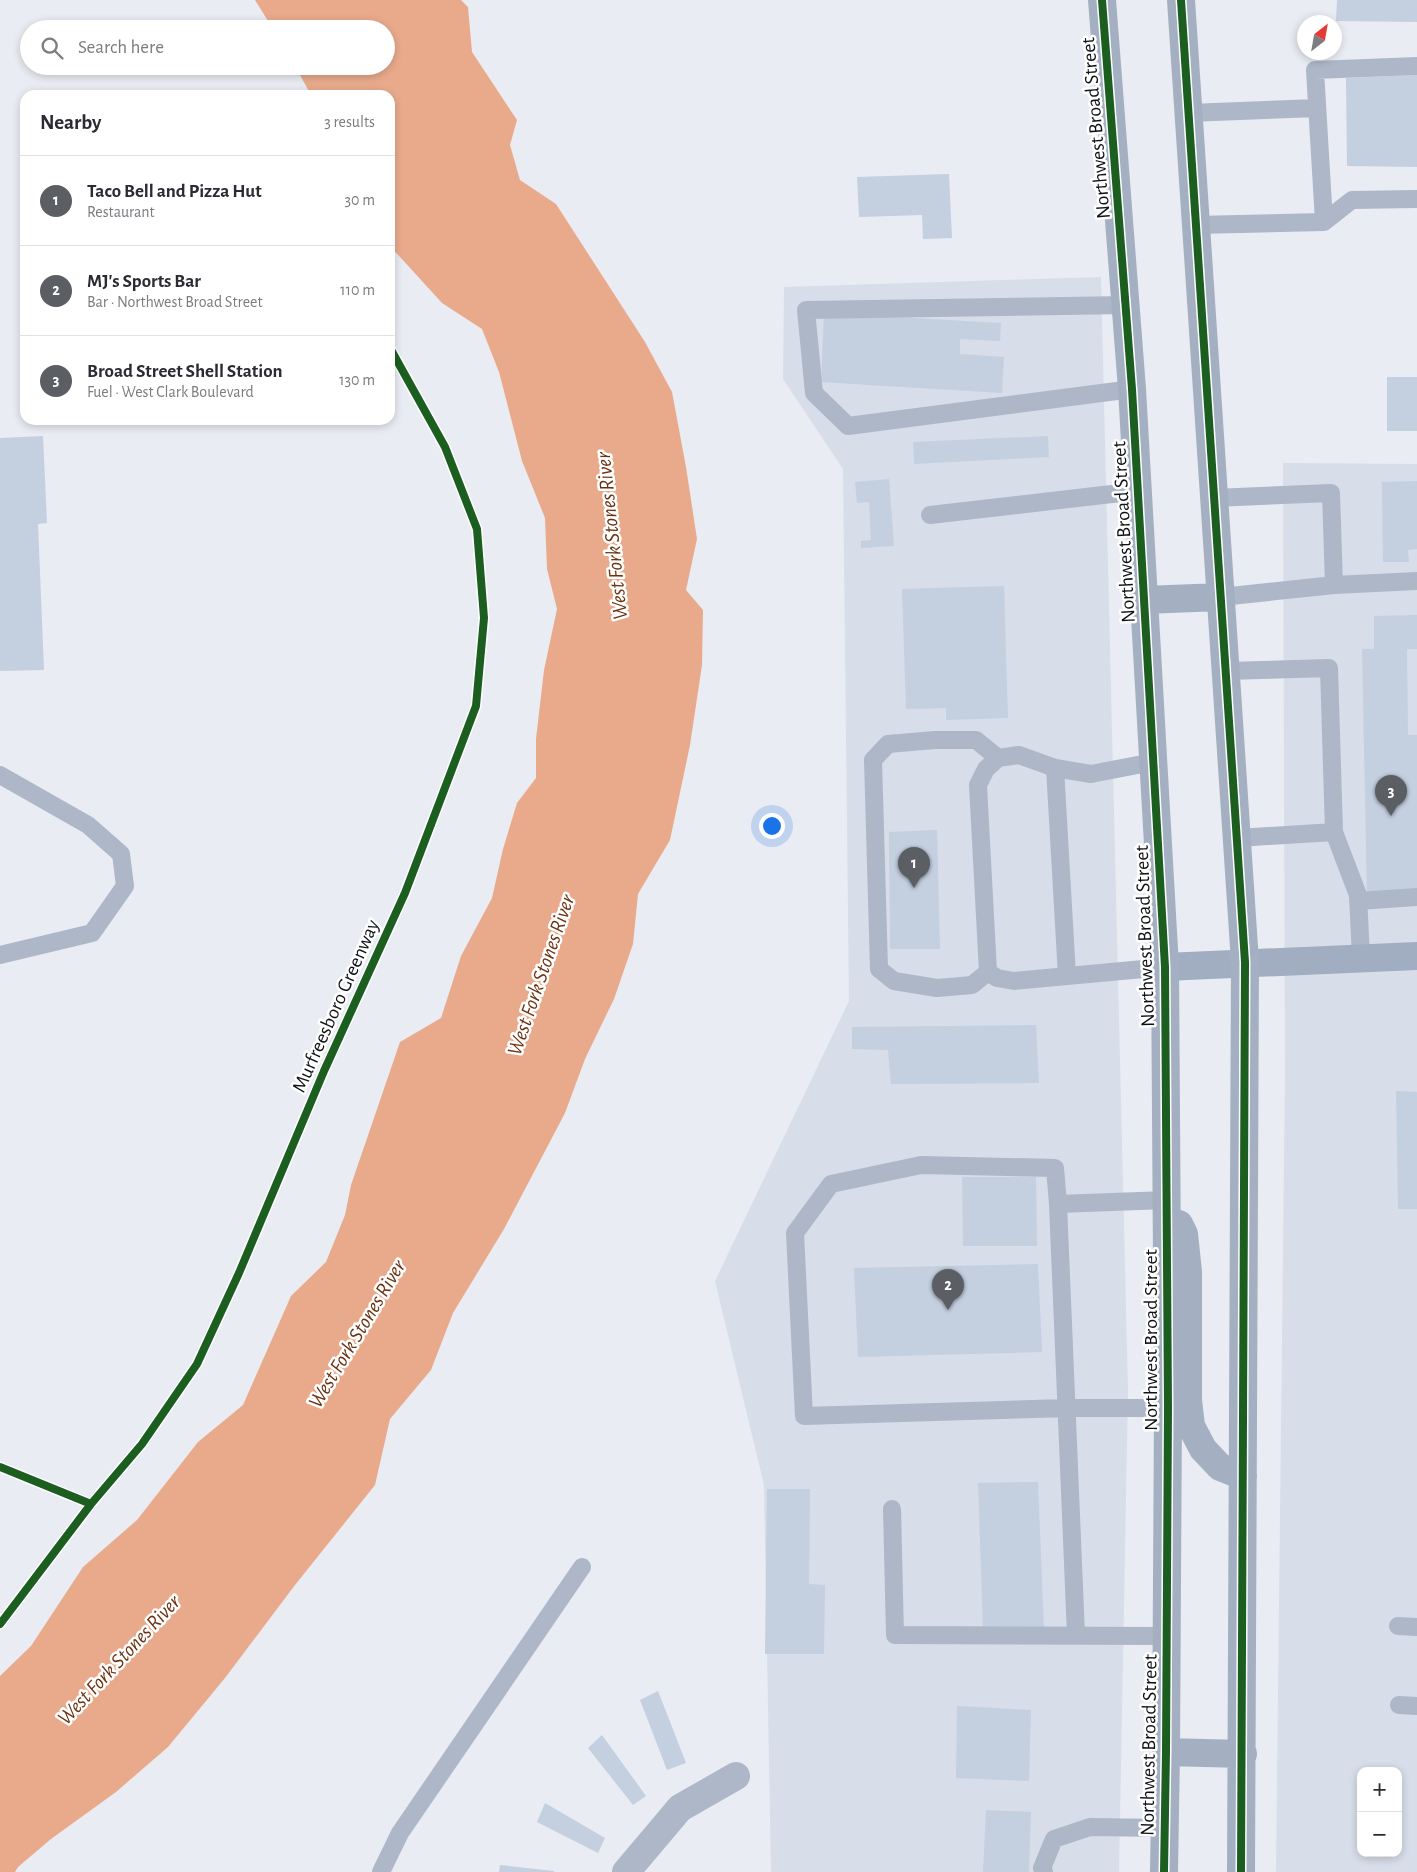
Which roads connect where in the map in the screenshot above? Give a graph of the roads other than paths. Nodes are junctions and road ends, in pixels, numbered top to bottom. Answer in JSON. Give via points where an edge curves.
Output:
{"nodes":[{"id":1,"x":1102,"y":0,"type":"edge"},
{"id":2,"x":1181,"y":0,"type":"edge"},
{"id":3,"x":1417,"y":66,"type":"edge"},
{"id":4,"x":1317,"y":108,"type":"junction"},
{"id":5,"x":1188,"y":113,"type":"junction"},
{"id":6,"x":1417,"y":199,"type":"edge"},
{"id":7,"x":1324,"y":222,"type":"junction"},
{"id":8,"x":1196,"y":225,"type":"junction"},
{"id":9,"x":1126,"y":305,"type":"junction"},
{"id":10,"x":1132,"y":389,"type":"junction"},
{"id":11,"x":1138,"y":490,"type":"junction"},
{"id":12,"x":1214,"y":498,"type":"junction"},
{"id":13,"x":930,"y":515,"type":"dead end"},
{"id":14,"x":1417,"y":582,"type":"edge"},
{"id":15,"x":1334,"y":585,"type":"junction"},
{"id":16,"x":1220,"y":597,"type":"junction"},
{"id":17,"x":1144,"y":600,"type":"junction"},
{"id":18,"x":1225,"y":671,"type":"junction"},
{"id":19,"x":998,"y":758,"type":"junction"},
{"id":20,"x":1153,"y":762,"type":"junction"},
{"id":21,"x":1055,"y":768,"type":"junction"},
{"id":22,"x":0,"y":775,"type":"edge"},
{"id":23,"x":1334,"y":832,"type":"junction"},
{"id":24,"x":1237,"y":838,"type":"junction"},
{"id":25,"x":1417,"y":897,"type":"edge"},
{"id":26,"x":1358,"y":901,"type":"junction"},
{"id":27,"x":0,"y":955,"type":"edge"},
{"id":28,"x":1417,"y":956,"type":"edge"},
{"id":29,"x":1361,"y":958,"type":"junction"},
{"id":30,"x":1245,"y":962,"type":"junction"},
{"id":31,"x":1165,"y":967,"type":"junction"},
{"id":32,"x":988,"y":972,"type":"junction"},
{"id":33,"x":1067,"y":976,"type":"junction"},
{"id":34,"x":1167,"y":1200,"type":"junction"},
{"id":35,"x":1058,"y":1204,"type":"junction"},
{"id":36,"x":1067,"y":1408,"type":"junction"},
{"id":37,"x":1168,"y":1408,"type":"junction"},
{"id":38,"x":1243,"y":1476,"type":"junction"},
{"id":39,"x":892,"y":1509,"type":"dead end"},
{"id":40,"x":582,"y":1566,"type":"dead end"},
{"id":41,"x":1398,"y":1626,"type":"dead end"},
{"id":42,"x":1417,"y":1627,"type":"edge"},
{"id":43,"x":1076,"y":1635,"type":"junction"},
{"id":44,"x":1167,"y":1636,"type":"junction"},
{"id":45,"x":1399,"y":1705,"type":"dead end"},
{"id":46,"x":1417,"y":1706,"type":"edge"},
{"id":47,"x":1166,"y":1752,"type":"junction"},
{"id":48,"x":1243,"y":1754,"type":"junction"},
{"id":49,"x":736,"y":1776,"type":"dead end"},
{"id":50,"x":1164,"y":1828,"type":"junction"},
{"id":51,"x":381,"y":1872,"type":"edge"},
{"id":52,"x":626,"y":1872,"type":"edge"},
{"id":53,"x":1044,"y":1872,"type":"edge"},
{"id":54,"x":1164,"y":1872,"type":"edge"},
{"id":55,"x":1242,"y":1872,"type":"edge"}],
"edges":[{"from":1,"to":9,"type":"main road","name":"Northwest Broad Street"},
{"from":2,"to":5,"type":"main road"},
{"from":3,"to":4,"type":"lane","via":[[1315,70]]},
{"from":4,"to":5,"type":"lane"},
{"from":4,"to":7,"type":"lane"},
{"from":5,"to":8,"type":"main road"},
{"from":6,"to":7,"type":"lane","via":[[1352,200]]},
{"from":7,"to":8,"type":"lane"},
{"from":8,"to":12,"type":"main road"},
{"from":9,"to":10,"type":"main road","name":"Northwest Broad Street"},
{"from":9,"to":10,"type":"lane","via":[[806,310],[814,393],[848,426]]},
{"from":10,"to":11,"type":"main road","name":"Northwest Broad Street"},
{"from":11,"to":13,"type":"lane"},
{"from":11,"to":17,"type":"main road","name":"Northwest Broad Street"},
{"from":12,"to":15,"type":"lane","via":[[1331,492]]},
{"from":12,"to":16,"type":"main road"},
{"from":14,"to":15,"type":"lane"},
{"from":15,"to":16,"type":"lane"},
{"from":16,"to":17,"type":"main road"},
{"from":16,"to":18,"type":"main road"},
{"from":17,"to":20,"type":"main road","name":"Northwest Broad Street"},
{"from":18,"to":23,"type":"lane","via":[[1329,668]]},
{"from":18,"to":24,"type":"main road"},
{"from":19,"to":21,"type":"lane","via":[[1019,755]]},
{"from":19,"to":32,"type":"lane","via":[[986,769],[978,786]]},
{"from":19,"to":32,"type":"lane","via":[[976,740],[934,740],[888,744],[873,760],[878,969],[894,981],[937,988],[972,985]]},
{"from":20,"to":21,"type":"lane","via":[[1091,774]]},
{"from":20,"to":31,"type":"main road","name":"Northwest Broad Street"},
{"from":21,"to":33,"type":"lane"},
{"from":22,"to":27,"type":"lane","via":[[88,825],[121,854],[125,886],[92,933]]},
{"from":23,"to":24,"type":"lane"},
{"from":23,"to":26,"type":"lane"},
{"from":24,"to":30,"type":"main road"},
{"from":25,"to":26,"type":"lane"},
{"from":26,"to":29,"type":"lane"},
{"from":28,"to":29,"type":"street"},
{"from":29,"to":30,"type":"street"},
{"from":30,"to":31,"type":"street"},
{"from":30,"to":38,"type":"main road"},
{"from":31,"to":33,"type":"lane"},
{"from":31,"to":34,"type":"main road","name":"Northwest Broad Street"},
{"from":32,"to":33,"type":"lane","via":[[997,978],[1014,981]]},
{"from":34,"to":35,"type":"lane"},
{"from":34,"to":37,"type":"main road","name":"Northwest Broad Street"},
{"from":34,"to":38,"type":"main road","via":[[1184,1234],[1188,1272],[1188,1400],[1192,1426],[1203,1449],[1220,1467]]},
{"from":35,"to":36,"type":"lane"},
{"from":35,"to":36,"type":"lane","via":[[1056,1168],[921,1165],[831,1184],[796,1233],[803,1396],[804,1416]]},
{"from":36,"to":37,"type":"lane"},
{"from":36,"to":43,"type":"lane"},
{"from":37,"to":44,"type":"main road","name":"Northwest Broad Street"},
{"from":38,"to":48,"type":"main road"},
{"from":39,"to":43,"type":"lane","via":[[895,1635]]},
{"from":40,"to":51,"type":"lane","via":[[400,1833]]},
{"from":41,"to":42,"type":"lane"},
{"from":43,"to":44,"type":"lane"},
{"from":44,"to":47,"type":"main road","name":"Northwest Broad Street"},
{"from":45,"to":46,"type":"lane"},
{"from":47,"to":48,"type":"main road"},
{"from":47,"to":50,"type":"main road","name":"Northwest Broad Street"},
{"from":48,"to":55,"type":"main road"},
{"from":49,"to":52,"type":"street","via":[[680,1808]]},
{"from":50,"to":53,"type":"lane","via":[[1090,1827],[1054,1839],[1042,1868]]},
{"from":50,"to":54,"type":"main road","name":"Northwest Broad Street"}]}
